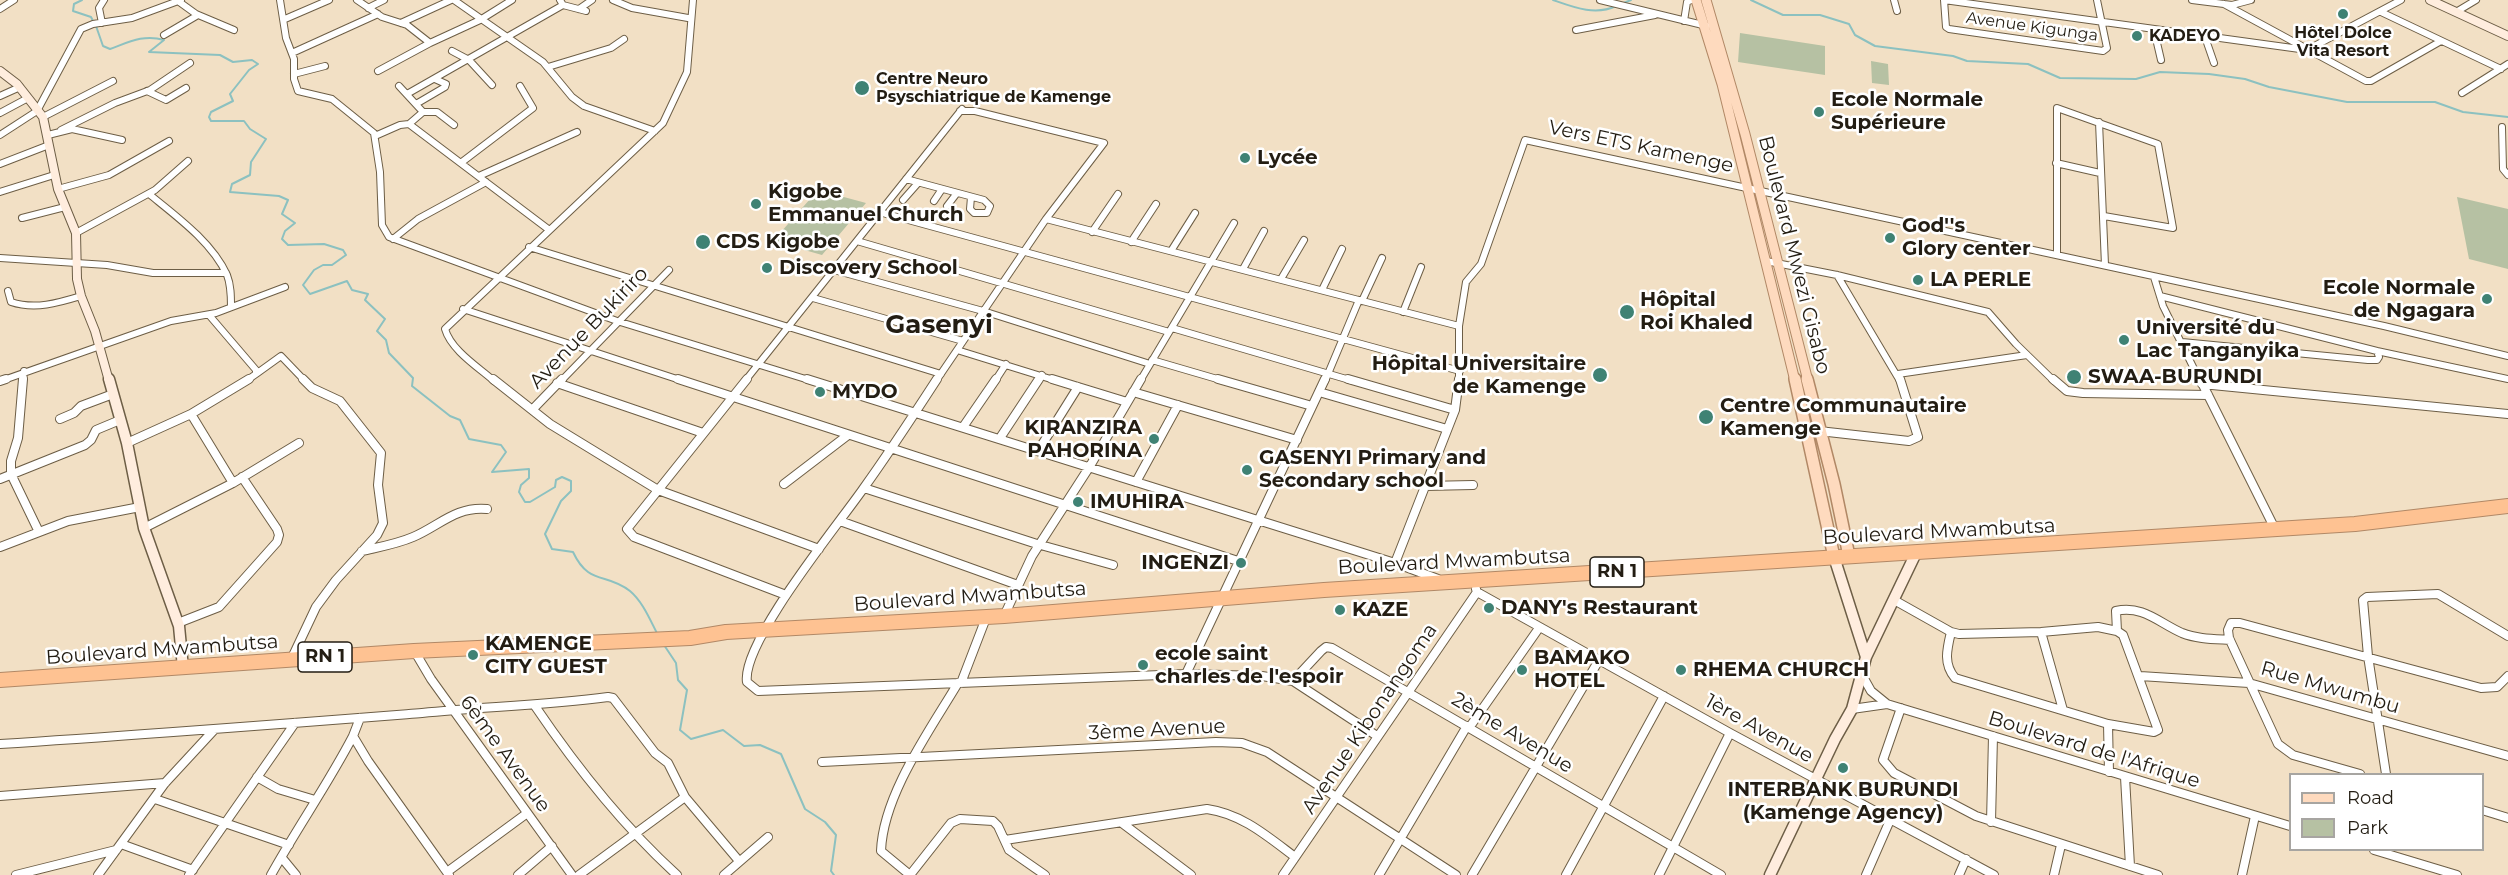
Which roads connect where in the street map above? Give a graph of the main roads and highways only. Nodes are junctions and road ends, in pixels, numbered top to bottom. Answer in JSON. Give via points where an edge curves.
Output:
{"nodes":[{"id":1,"x":1696,"y":0,"type":"edge"},
{"id":2,"x":1706,"y":0,"type":"edge"},
{"id":3,"x":1708,"y":26,"type":"junction"},
{"id":4,"x":1771,"y":261,"type":"junction"},
{"id":5,"x":1784,"y":335,"type":"junction"},
{"id":6,"x":1796,"y":335,"type":"junction"},
{"id":7,"x":2508,"y":506,"type":"edge"},
{"id":8,"x":1849,"y":556,"type":"junction"},
{"id":9,"x":1834,"y":557,"type":"junction"},
{"id":10,"x":0,"y":680,"type":"edge"}],
"edges":[{"from":1,"to":3,"type":"main road","name":"Boulevard Mwezi Gisabo"},
{"from":2,"to":3,"type":"main road","name":"Boulevard Mwezi Gisabo"},
{"from":3,"to":4,"type":"main road","name":"Boulevard Mwezi Gisabo"},
{"from":4,"to":5,"type":"main road","name":"Boulevard Mwezi Gisabo"},
{"from":4,"to":6,"type":"main road","name":"Boulevard Mwezi Gisabo"},
{"from":5,"to":6,"type":"main road"},
{"from":5,"to":9,"type":"main road","name":"Boulevard Mwezi Gisabo"},
{"from":6,"to":8,"type":"main road","name":"Boulevard Mwezi Gisabo"},
{"from":7,"to":8,"type":"highway","name":"Boulevard Mwambutsa","number":"RN 1","via":[[2435,517]]},
{"from":8,"to":9,"type":"highway","name":"Boulevard Mwambutsa","number":"RN 1"},
{"from":9,"to":10,"type":"highway","name":"Boulevard Mwambutsa","number":"RN 1","via":[[1475,586],[1446,582],[1004,616],[764,629],[690,638],[414,651]]}]}
